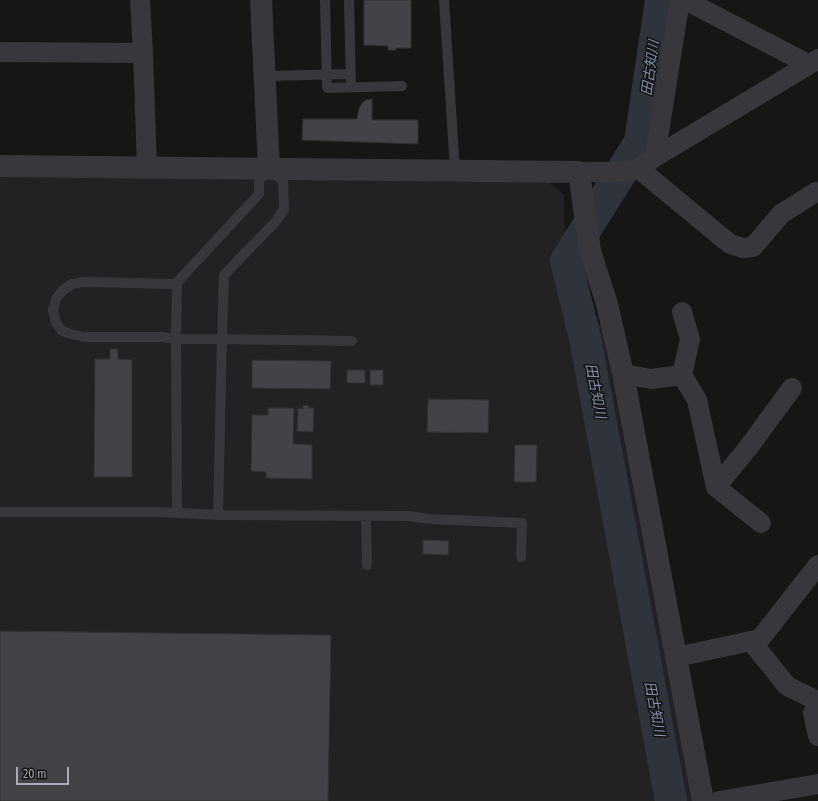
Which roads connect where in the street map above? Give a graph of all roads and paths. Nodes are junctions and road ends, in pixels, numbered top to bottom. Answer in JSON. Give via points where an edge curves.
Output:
{"nodes":[{"id":1,"x":140,"y":0,"type":"edge"},
{"id":2,"x":261,"y":0,"type":"edge"},
{"id":3,"x":324,"y":0,"type":"edge"},
{"id":4,"x":349,"y":0,"type":"edge"},
{"id":5,"x":444,"y":0,"type":"edge"},
{"id":6,"x":680,"y":0,"type":"edge"},
{"id":7,"x":686,"y":0,"type":"edge"},
{"id":8,"x":0,"y":52,"type":"edge"},
{"id":9,"x":143,"y":53,"type":"junction"},
{"id":10,"x":813,"y":61,"type":"edge"},
{"id":11,"x":350,"y":74,"type":"junction"},
{"id":12,"x":327,"y":75,"type":"junction"},
{"id":13,"x":264,"y":76,"type":"junction"},
{"id":14,"x":402,"y":86,"type":"dead end"},
{"id":15,"x":351,"y":87,"type":"junction"},
{"id":16,"x":655,"y":157,"type":"junction"},
{"id":17,"x":0,"y":166,"type":"edge"},
{"id":18,"x":147,"y":167,"type":"junction"},
{"id":19,"x":268,"y":169,"type":"junction"},
{"id":20,"x":637,"y":169,"type":"junction"},
{"id":21,"x":455,"y":170,"type":"junction"},
{"id":22,"x":579,"y":172,"type":"junction"},
{"id":23,"x":816,"y":192,"type":"dead end"},
{"id":24,"x":177,"y":284,"type":"junction"},
{"id":25,"x":682,"y":312,"type":"dead end"},
{"id":26,"x":176,"y":339,"type":"junction"},
{"id":27,"x":222,"y":339,"type":"junction"},
{"id":28,"x":352,"y":341,"type":"dead end"},
{"id":29,"x":623,"y":374,"type":"junction"},
{"id":30,"x":682,"y":375,"type":"junction"},
{"id":31,"x":792,"y":388,"type":"dead end"},
{"id":32,"x":716,"y":487,"type":"junction"},
{"id":33,"x":0,"y":512,"type":"edge"},
{"id":34,"x":177,"y":513,"type":"junction"},
{"id":35,"x":218,"y":515,"type":"junction"},
{"id":36,"x":366,"y":516,"type":"junction"},
{"id":37,"x":761,"y":522,"type":"dead end"},
{"id":38,"x":521,"y":557,"type":"dead end"},
{"id":39,"x":367,"y":565,"type":"dead end"},
{"id":40,"x":818,"y":565,"type":"edge"},
{"id":41,"x":752,"y":641,"type":"junction"},
{"id":42,"x":677,"y":657,"type":"junction"},
{"id":43,"x":818,"y":701,"type":"edge"},
{"id":44,"x":818,"y":707,"type":"edge"},
{"id":45,"x":818,"y":736,"type":"edge"},
{"id":46,"x":818,"y":784,"type":"edge"},
{"id":47,"x":703,"y":801,"type":"edge"},
{"id":48,"x":719,"y":801,"type":"edge"}],
"edges":[{"from":1,"to":9,"type":"street"},
{"from":2,"to":13,"type":"street"},
{"from":3,"to":12,"type":"lane"},
{"from":4,"to":11,"type":"lane"},
{"from":5,"to":21,"type":"lane"},
{"from":6,"to":16,"type":"street"},
{"from":7,"to":10,"type":"street"},
{"from":8,"to":9,"type":"street"},
{"from":9,"to":18,"type":"street"},
{"from":10,"to":16,"type":"street"},
{"from":11,"to":12,"type":"lane"},
{"from":11,"to":15,"type":"lane"},
{"from":12,"to":13,"type":"lane"},
{"from":12,"to":15,"type":"lane","via":[[327,88]]},
{"from":13,"to":19,"type":"street"},
{"from":14,"to":15,"type":"lane"},
{"from":16,"to":20,"type":"street"},
{"from":17,"to":18,"type":"street"},
{"from":18,"to":19,"type":"street"},
{"from":19,"to":21,"type":"street"},
{"from":19,"to":24,"type":"lane","via":[[259,181],[259,194]]},
{"from":19,"to":27,"type":"lane","via":[[283,181],[284,209],[277,220],[224,275]]},
{"from":20,"to":22,"type":"street"},
{"from":20,"to":23,"type":"street","via":[[730,244],[743,248],[753,247],[781,214]]},
{"from":21,"to":22,"type":"street"},
{"from":22,"to":29,"type":"street","via":[[590,251],[607,304]]},
{"from":24,"to":26,"type":"lane"},
{"from":24,"to":26,"type":"lane","via":[[72,284],[56,299],[53,310],[56,323],[62,331],[84,337]]},
{"from":25,"to":30,"type":"street","via":[[690,339]]},
{"from":26,"to":27,"type":"lane"},
{"from":26,"to":34,"type":"lane"},
{"from":27,"to":28,"type":"lane"},
{"from":27,"to":35,"type":"lane"},
{"from":29,"to":30,"type":"street","via":[[651,379]]},
{"from":29,"to":42,"type":"street"},
{"from":30,"to":32,"type":"street","via":[[697,400]]},
{"from":31,"to":32,"type":"street"},
{"from":32,"to":37,"type":"street"},
{"from":33,"to":34,"type":"lane"},
{"from":34,"to":35,"type":"lane"},
{"from":35,"to":36,"type":"lane"},
{"from":36,"to":38,"type":"lane","via":[[522,523]]},
{"from":36,"to":39,"type":"lane"},
{"from":40,"to":41,"type":"street","via":[[760,639]]},
{"from":41,"to":42,"type":"street"},
{"from":41,"to":43,"type":"street","via":[[787,686]]},
{"from":42,"to":47,"type":"street"},
{"from":44,"to":45,"type":"street","via":[[813,713]]},
{"from":46,"to":48,"type":"street"}]}
